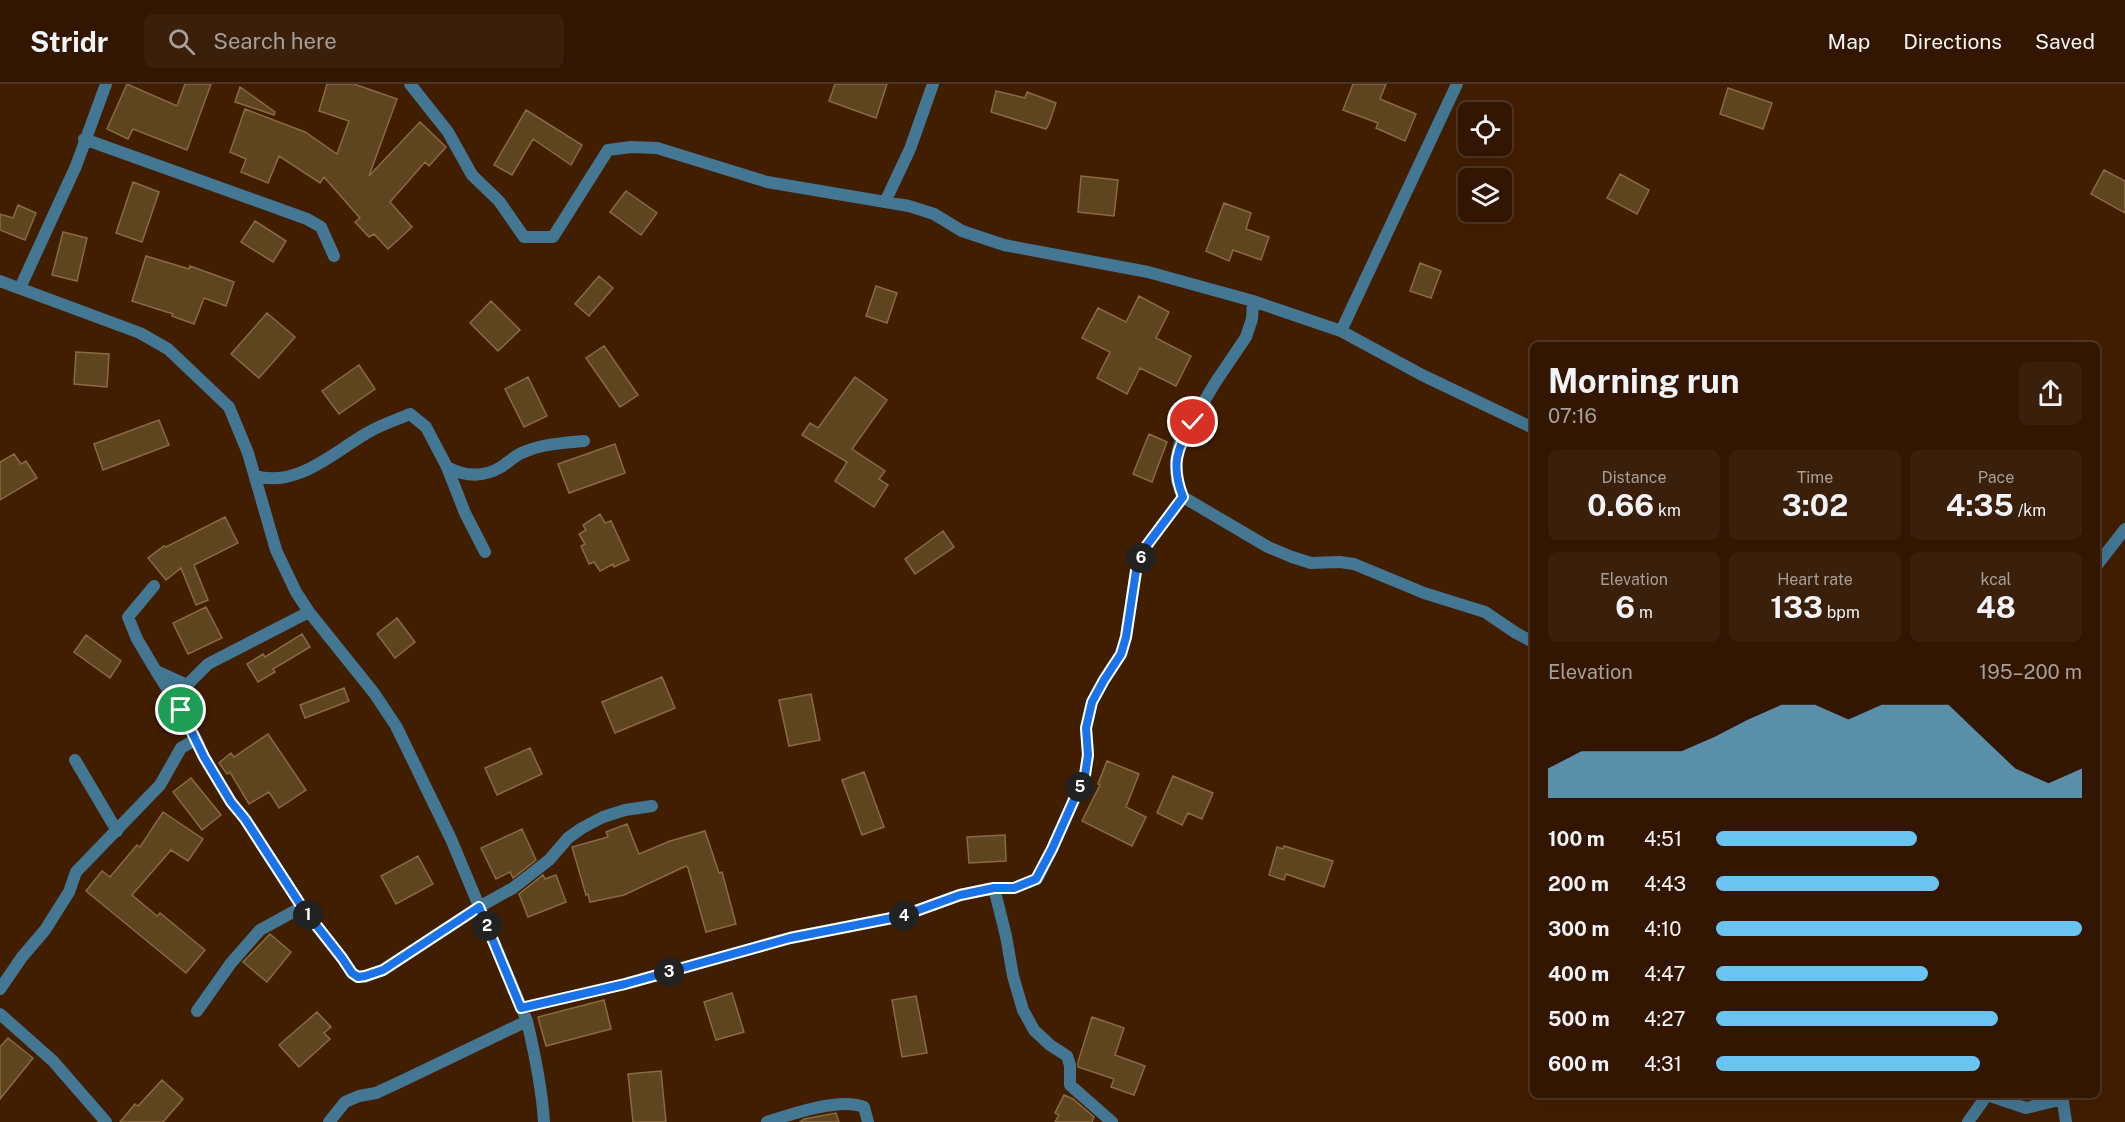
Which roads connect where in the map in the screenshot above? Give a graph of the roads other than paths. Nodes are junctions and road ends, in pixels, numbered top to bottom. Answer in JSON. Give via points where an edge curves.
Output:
{"nodes":[{"id":1,"x":106,"y":84,"type":"edge"},
{"id":2,"x":411,"y":84,"type":"edge"},
{"id":3,"x":933,"y":84,"type":"edge"},
{"id":4,"x":1457,"y":84,"type":"edge"},
{"id":5,"x":84,"y":139,"type":"junction"},
{"id":6,"x":885,"y":202,"type":"junction"},
{"id":7,"x":334,"y":256,"type":"dead end"},
{"id":8,"x":0,"y":281,"type":"edge"},
{"id":9,"x":20,"y":288,"type":"junction"},
{"id":10,"x":1253,"y":301,"type":"junction"},
{"id":11,"x":1341,"y":331,"type":"junction"},
{"id":12,"x":1530,"y":427,"type":"edge"},
{"id":13,"x":584,"y":441,"type":"dead end"},
{"id":14,"x":447,"y":467,"type":"junction"},
{"id":15,"x":255,"y":476,"type":"junction"},
{"id":16,"x":1183,"y":497,"type":"junction"},
{"id":17,"x":2125,"y":529,"type":"edge"},
{"id":18,"x":485,"y":552,"type":"dead end"},
{"id":19,"x":2100,"y":561,"type":"edge"},
{"id":20,"x":154,"y":586,"type":"dead end"},
{"id":21,"x":309,"y":612,"type":"junction"},
{"id":22,"x":1530,"y":640,"type":"edge"},
{"id":23,"x":156,"y":671,"type":"junction"},
{"id":24,"x":187,"y":685,"type":"junction"},
{"id":25,"x":181,"y":710,"type":"junction"},
{"id":26,"x":196,"y":739,"type":"junction"},
{"id":27,"x":75,"y":760,"type":"dead end"},
{"id":28,"x":652,"y":806,"type":"dead end"},
{"id":29,"x":117,"y":831,"type":"junction"},
{"id":30,"x":994,"y":888,"type":"junction"},
{"id":31,"x":302,"y":907,"type":"junction"},
{"id":32,"x":479,"y":907,"type":"junction"},
{"id":33,"x":0,"y":989,"type":"edge"},
{"id":34,"x":521,"y":1008,"type":"junction"},
{"id":35,"x":197,"y":1011,"type":"dead end"},
{"id":36,"x":0,"y":1014,"type":"edge"},
{"id":37,"x":526,"y":1021,"type":"junction"},
{"id":38,"x":1986,"y":1098,"type":"edge"},
{"id":39,"x":1997,"y":1098,"type":"edge"},
{"id":40,"x":2060,"y":1098,"type":"edge"},
{"id":41,"x":2063,"y":1098,"type":"edge"},
{"id":42,"x":106,"y":1122,"type":"edge"},
{"id":43,"x":329,"y":1122,"type":"edge"},
{"id":44,"x":544,"y":1122,"type":"edge"},
{"id":45,"x":767,"y":1122,"type":"edge"},
{"id":46,"x":868,"y":1122,"type":"edge"},
{"id":47,"x":1112,"y":1122,"type":"edge"},
{"id":48,"x":1968,"y":1122,"type":"edge"},
{"id":49,"x":2066,"y":1122,"type":"edge"}],
"edges":[{"from":1,"to":5,"type":"street"},
{"from":2,"to":6,"type":"street","via":[[448,132],[472,175],[499,201],[525,237],[553,237],[609,150],[631,147],[657,148],[767,182]]},
{"from":3,"to":6,"type":"street","via":[[910,149]]},
{"from":4,"to":11,"type":"street"},
{"from":5,"to":7,"type":"street","via":[[307,219],[321,227]]},
{"from":5,"to":9,"type":"street","via":[[76,166]]},
{"from":6,"to":10,"type":"street","via":[[934,214],[962,231],[1004,245],[1148,272]]},
{"from":8,"to":9,"type":"street"},
{"from":9,"to":15,"type":"street","via":[[140,333],[168,349],[229,407]]},
{"from":10,"to":11,"type":"street"},
{"from":10,"to":16,"type":"street","via":[[1246,338],[1180,442],[1177,482]]},
{"from":11,"to":12,"type":"street"},
{"from":13,"to":14,"type":"street","via":[[523,452],[498,469],[474,475]]},
{"from":14,"to":15,"type":"street","via":[[426,427],[410,414],[370,431],[308,469],[284,477]]},
{"from":14,"to":18,"type":"street"},
{"from":15,"to":21,"type":"street","via":[[276,550]]},
{"from":16,"to":22,"type":"street","via":[[1292,557],[1311,563],[1354,564],[1424,593],[1485,612]]},
{"from":16,"to":30,"type":"street","via":[[1147,545],[1136,571],[1121,654],[1092,702],[1086,728],[1085,775],[1052,849],[1036,879],[1014,888]]},
{"from":17,"to":19,"type":"street"},
{"from":20,"to":23,"type":"street","via":[[128,617]]},
{"from":21,"to":24,"type":"street","via":[[208,664]]},
{"from":21,"to":32,"type":"street","via":[[396,726]]},
{"from":23,"to":24,"type":"street"},
{"from":23,"to":25,"type":"street"},
{"from":24,"to":25,"type":"street"},
{"from":25,"to":26,"type":"street"},
{"from":26,"to":29,"type":"street","via":[[181,748],[160,785]]},
{"from":26,"to":31,"type":"street","via":[[231,802]]},
{"from":27,"to":29,"type":"street"},
{"from":28,"to":32,"type":"street","via":[[625,810],[582,828],[513,888]]},
{"from":29,"to":33,"type":"street","via":[[76,872],[69,892],[45,930]]},
{"from":30,"to":34,"type":"street","via":[[960,895],[902,916],[790,938]]},
{"from":30,"to":47,"type":"street","via":[[1023,1010],[1034,1030],[1066,1056],[1070,1085]]},
{"from":31,"to":32,"type":"street","via":[[358,977],[383,970]]},
{"from":31,"to":35,"type":"street","via":[[260,930]]},
{"from":32,"to":34,"type":"street"},
{"from":34,"to":37,"type":"street"},
{"from":36,"to":42,"type":"street","via":[[53,1061]]},
{"from":37,"to":43,"type":"street","via":[[376,1093],[345,1102]]},
{"from":37,"to":44,"type":"street"},
{"from":38,"to":48,"type":"street"},
{"from":39,"to":40,"type":"street","via":[[2026,1108]]},
{"from":41,"to":49,"type":"street"},
{"from":45,"to":46,"type":"street","via":[[852,1102],[864,1107]]}]}
